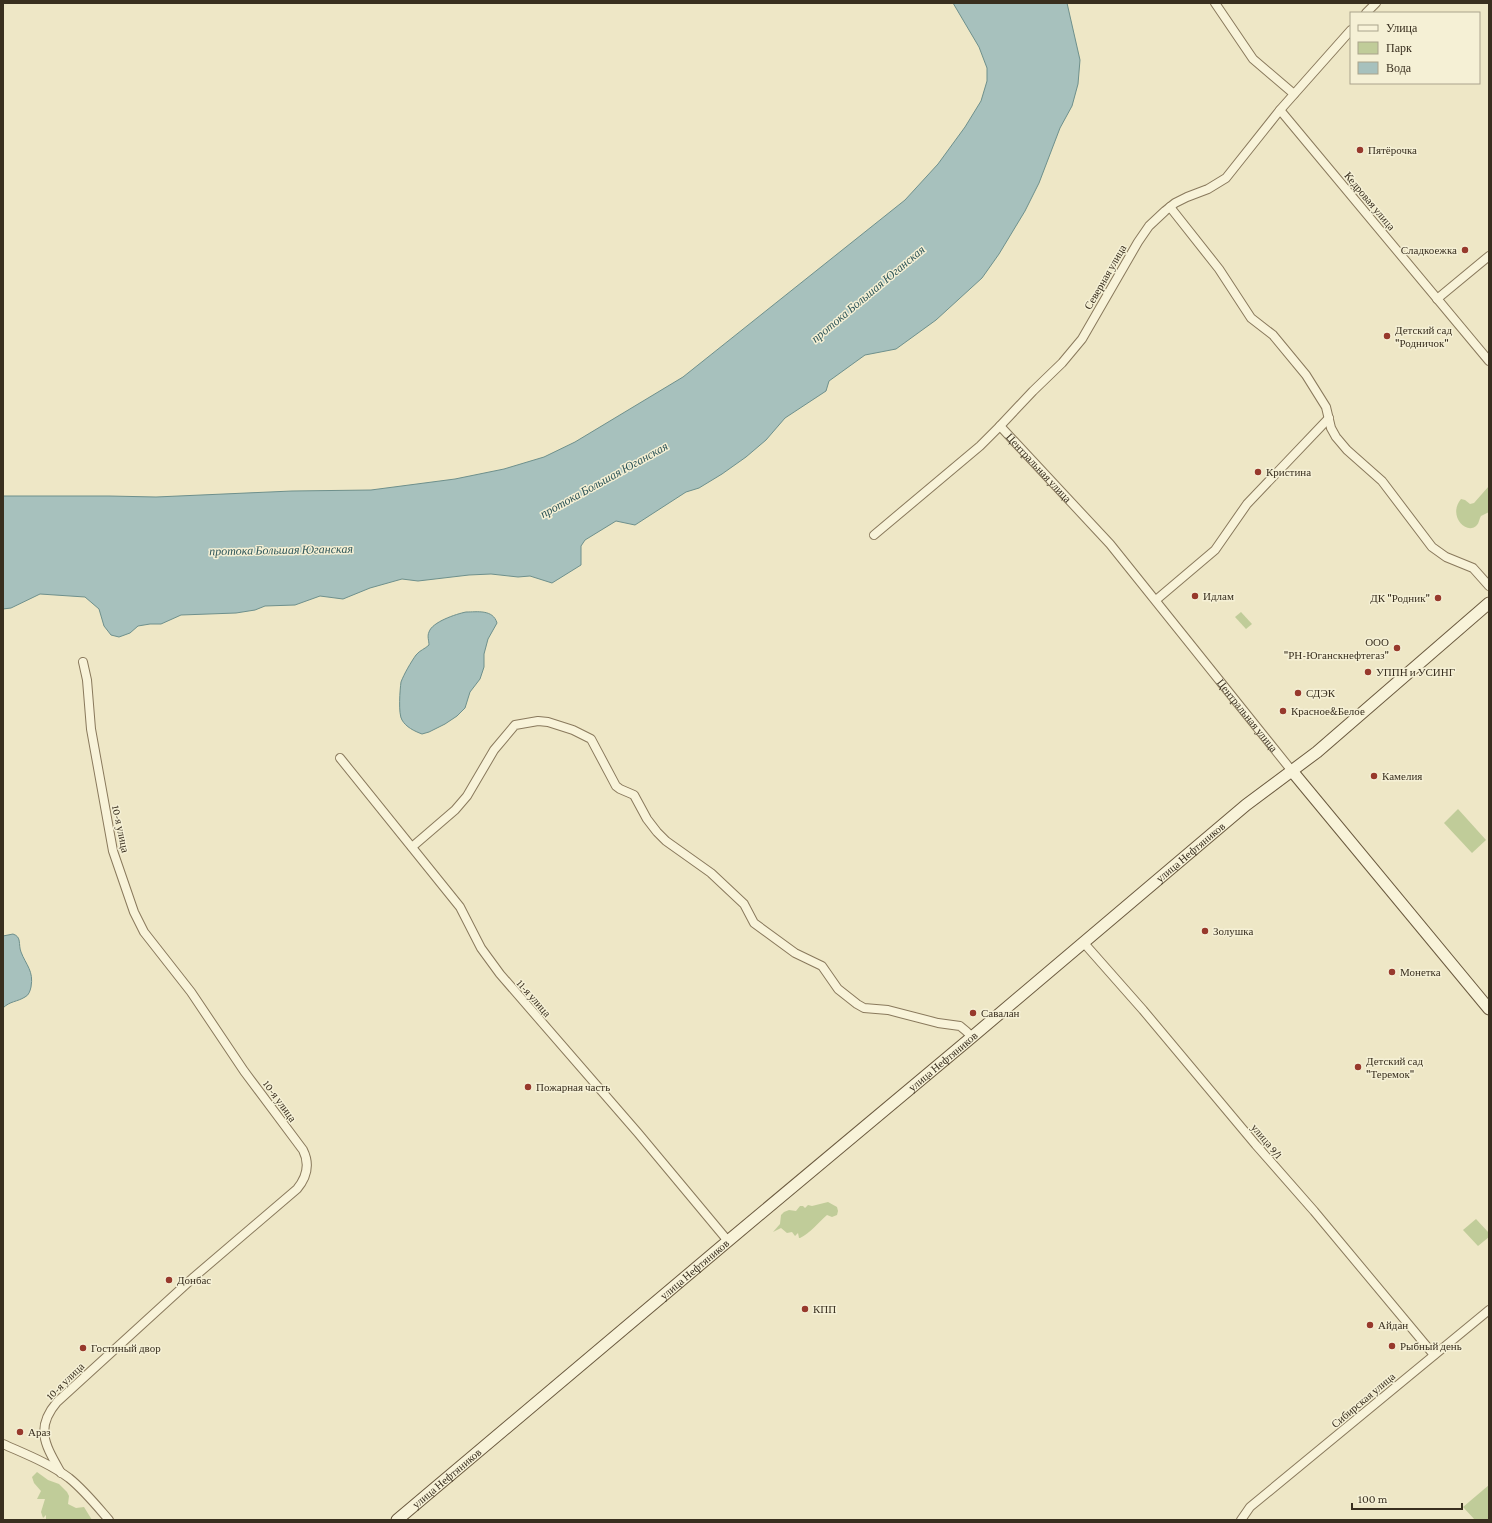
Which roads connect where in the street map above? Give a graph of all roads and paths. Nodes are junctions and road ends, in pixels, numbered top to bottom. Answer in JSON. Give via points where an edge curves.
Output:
{"nodes":[{"id":1,"x":1215,"y":3,"type":"edge"},
{"id":2,"x":1376,"y":3,"type":"edge"},
{"id":3,"x":1367,"y":12,"type":"edge"},
{"id":4,"x":1350,"y":31,"type":"edge"},
{"id":5,"x":1294,"y":94,"type":"junction"},
{"id":6,"x":1280,"y":110,"type":"junction"},
{"id":7,"x":1170,"y":207,"type":"junction"},
{"id":8,"x":1489,"y":256,"type":"edge"},
{"id":9,"x":1437,"y":299,"type":"junction"},
{"id":10,"x":1489,"y":361,"type":"edge"},
{"id":11,"x":1329,"y":418,"type":"junction"},
{"id":12,"x":1000,"y":426,"type":"junction"},
{"id":13,"x":874,"y":535,"type":"dead end"},
{"id":14,"x":1489,"y":586,"type":"edge"},
{"id":15,"x":1156,"y":600,"type":"junction"},
{"id":16,"x":1489,"y":603,"type":"edge"},
{"id":17,"x":83,"y":662,"type":"dead end"},
{"id":18,"x":340,"y":758,"type":"dead end"},
{"id":19,"x":1292,"y":771,"type":"junction"},
{"id":20,"x":412,"y":847,"type":"junction"},
{"id":21,"x":1083,"y":942,"type":"junction"},
{"id":22,"x":1489,"y":1009,"type":"edge"},
{"id":23,"x":972,"y":1037,"type":"junction"},
{"id":24,"x":728,"y":1241,"type":"junction"},
{"id":25,"x":1489,"y":1310,"type":"edge"},
{"id":26,"x":1434,"y":1355,"type":"junction"},
{"id":27,"x":3,"y":1444,"type":"edge"},
{"id":28,"x":61,"y":1473,"type":"junction"},
{"id":29,"x":109,"y":1520,"type":"edge"},
{"id":30,"x":397,"y":1520,"type":"edge"},
{"id":31,"x":1241,"y":1520,"type":"edge"}],
"edges":[{"from":1,"to":5,"type":"street","via":[[1253,59]]},
{"from":2,"to":3,"type":"street"},
{"from":4,"to":5,"type":"street","name":"Северная улица"},
{"from":5,"to":6,"type":"street","name":"Северная улица"},
{"from":6,"to":7,"type":"street","name":"Северная улица","via":[[1226,178]]},
{"from":6,"to":9,"type":"street","name":"Кедровая улица"},
{"from":7,"to":11,"type":"street","via":[[1219,269],[1251,318],[1277,340],[1306,375],[1326,407]]},
{"from":7,"to":12,"type":"street","name":"Северная улица","via":[[1156,218],[1144,233],[1074,350]]},
{"from":8,"to":9,"type":"street"},
{"from":9,"to":10,"type":"street","name":"Кедровая улица"},
{"from":11,"to":14,"type":"street","via":[[1336,437],[1382,481],[1432,547],[1446,557],[1473,568]]},
{"from":11,"to":15,"type":"street","via":[[1247,504],[1215,550]]},
{"from":12,"to":13,"type":"street","name":"Северная улица","via":[[980,446]]},
{"from":12,"to":15,"type":"street","name":"Центральная улица","via":[[1110,544]]},
{"from":15,"to":19,"type":"street","name":"Центральная улица"},
{"from":16,"to":19,"type":"street","name":"улица Нефтяников"},
{"from":17,"to":28,"type":"street","name":"10-я улица","via":[[91,729],[113,851],[134,912],[144,932],[191,992],[244,1071],[303,1150],[307,1168],[297,1189],[170,1298],[52,1408],[45,1420],[44,1436],[49,1452]]},
{"from":18,"to":20,"type":"street","name":"11-я улица"},
{"from":19,"to":21,"type":"street","name":"улица Нефтяников","via":[[1246,805]]},
{"from":19,"to":22,"type":"street","name":"Центральная улица"},
{"from":20,"to":23,"type":"street","via":[[455,810],[467,796],[494,750],[515,725],[538,721],[572,730],[591,739],[616,786],[634,795],[652,827],[661,836],[711,873],[744,904],[754,922],[795,953],[822,966],[838,989],[857,1004],[864,1008],[888,1010],[927,1021],[960,1026]]},
{"from":20,"to":24,"type":"street","name":"11-я улица","via":[[460,907],[481,948],[500,974]]},
{"from":21,"to":23,"type":"street","name":"улица Нефтяников"},
{"from":21,"to":26,"type":"street","name":"улица 9/1"},
{"from":23,"to":24,"type":"street","name":"улица Нефтяников"},
{"from":24,"to":30,"type":"street","name":"улица Нефтяников"},
{"from":25,"to":26,"type":"street","name":"Сибирская улица"},
{"from":26,"to":31,"type":"street","name":"Сибирская улица","via":[[1250,1507]]},
{"from":27,"to":28,"type":"street"},
{"from":28,"to":29,"type":"street","via":[[85,1492]]}]}
